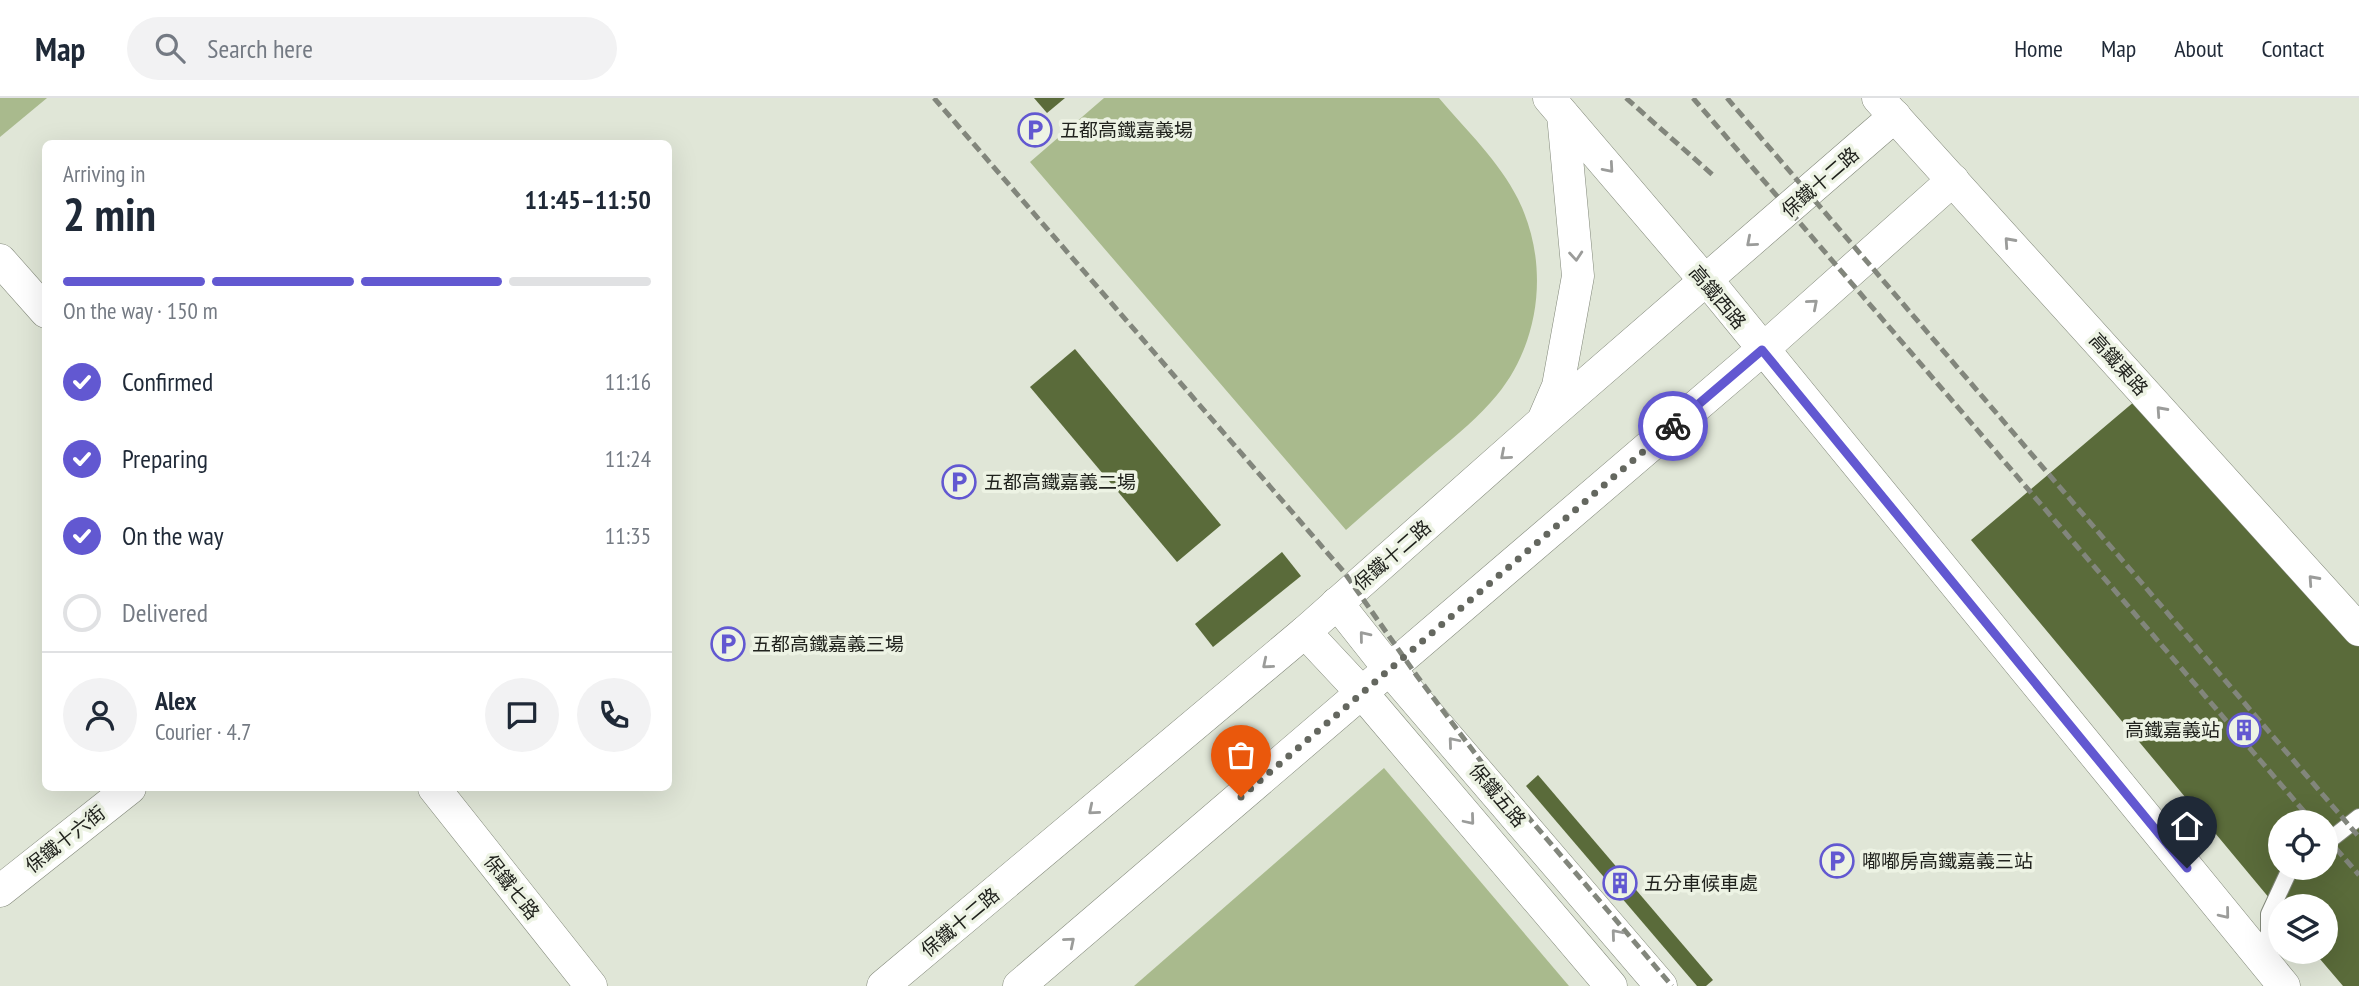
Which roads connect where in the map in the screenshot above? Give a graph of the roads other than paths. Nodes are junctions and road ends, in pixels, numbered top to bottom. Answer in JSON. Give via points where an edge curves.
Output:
{"nodes":[{"id":1,"x":1556,"y":106,"type":"edge"},
{"id":2,"x":1887,"y":107,"type":"edge"},
{"id":3,"x":1953,"y":180,"type":"junction"},
{"id":4,"x":0,"y":260,"type":"edge"},
{"id":5,"x":1707,"y":280,"type":"junction"},
{"id":6,"x":42,"y":307,"type":"edge"},
{"id":7,"x":1762,"y":350,"type":"junction"},
{"id":8,"x":1542,"y":422,"type":"junction"},
{"id":9,"x":1337,"y":603,"type":"junction"},
{"id":10,"x":2359,"y":630,"type":"edge"},
{"id":11,"x":1305,"y":632,"type":"junction"},
{"id":12,"x":1390,"y":670,"type":"junction"},
{"id":13,"x":1362,"y":693,"type":"junction"},
{"id":14,"x":126,"y":791,"type":"edge"},
{"id":15,"x":436,"y":791,"type":"edge"},
{"id":16,"x":2359,"y":817,"type":"edge"},
{"id":17,"x":2338,"y":834,"type":"edge"},
{"id":18,"x":2285,"y":880,"type":"edge"},
{"id":19,"x":0,"y":891,"type":"edge"},
{"id":20,"x":2276,"y":977,"type":"edge"},
{"id":21,"x":591,"y":986,"type":"edge"},
{"id":22,"x":883,"y":986,"type":"edge"},
{"id":23,"x":1018,"y":986,"type":"edge"},
{"id":24,"x":1611,"y":986,"type":"edge"},
{"id":25,"x":1661,"y":986,"type":"edge"}],
"edges":[{"from":1,"to":5,"type":"street","name":"高鐵西路","one_way":true},
{"from":1,"to":8,"type":"street","one_way":true,"via":[[1578,276],[1558,386]]},
{"from":2,"to":3,"type":"street","name":"高鐵東路"},
{"from":2,"to":5,"type":"street","name":"保鐵十二路","one_way":true},
{"from":7,"to":3,"type":"street","one_way":true},
{"from":10,"to":3,"type":"street","name":"高鐵東路","one_way":true},
{"from":4,"to":6,"type":"street"},
{"from":5,"to":7,"type":"street","name":"高鐵西路"},
{"from":5,"to":8,"type":"street","name":"保鐵十二路"},
{"from":7,"to":12,"type":"street"},
{"from":7,"to":20,"type":"street","name":"高鐵西路","one_way":true},
{"from":8,"to":9,"type":"street","name":"保鐵十二路","one_way":true},
{"from":9,"to":11,"type":"street","name":"保鐵十二路"},
{"from":12,"to":9,"type":"street","name":"保鐵五路","one_way":true},
{"from":11,"to":13,"type":"street","name":"保鐵五路"},
{"from":11,"to":22,"type":"street","name":"保鐵十二路","one_way":true},
{"from":12,"to":13,"type":"street"},
{"from":25,"to":12,"type":"street","name":"保鐵五路","one_way":true},
{"from":23,"to":13,"type":"street","one_way":true},
{"from":13,"to":24,"type":"street","name":"保鐵五路","one_way":true},
{"from":14,"to":19,"type":"street","name":"保鐵十六街"},
{"from":15,"to":21,"type":"street","name":"保鐵七路"},
{"from":16,"to":17,"type":"lane"},
{"from":18,"to":20,"type":"lane","via":[[2269,914]]}]}
